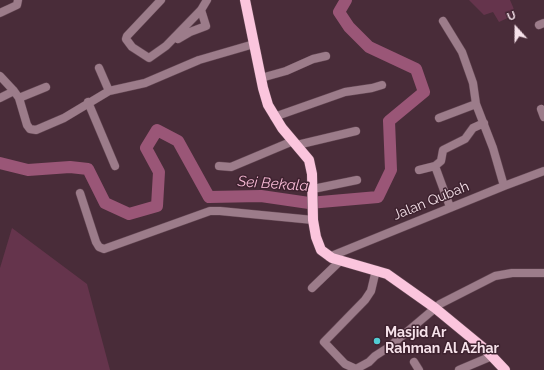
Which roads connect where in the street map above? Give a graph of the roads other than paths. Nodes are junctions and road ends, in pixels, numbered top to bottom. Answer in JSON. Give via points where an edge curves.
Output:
{"nodes":[{"id":1,"x":18,"y":0,"type":"edge"},
{"id":2,"x":161,"y":0,"type":"edge"},
{"id":3,"x":207,"y":0,"type":"edge"},
{"id":4,"x":245,"y":0,"type":"edge"},
{"id":5,"x":201,"y":10,"type":"junction"},
{"id":6,"x":0,"y":13,"type":"edge"},
{"id":7,"x":442,"y":21,"type":"dead end"},
{"id":8,"x":254,"y":44,"type":"junction"},
{"id":9,"x":166,"y":46,"type":"junction"},
{"id":10,"x":326,"y":56,"type":"dead end"},
{"id":11,"x":100,"y":68,"type":"dead end"},
{"id":12,"x":0,"y":76,"type":"edge"},
{"id":13,"x":261,"y":78,"type":"junction"},
{"id":14,"x":382,"y":85,"type":"dead end"},
{"id":15,"x":46,"y":87,"type":"dead end"},
{"id":16,"x":109,"y":91,"type":"junction"},
{"id":17,"x":17,"y":95,"type":"junction"},
{"id":18,"x":0,"y":98,"type":"edge"},
{"id":19,"x":88,"y":102,"type":"junction"},
{"id":20,"x":476,"y":104,"type":"junction"},
{"id":21,"x":274,"y":117,"type":"junction"},
{"id":22,"x":439,"y":118,"type":"dead end"},
{"id":23,"x":484,"y":123,"type":"junction"},
{"id":24,"x":356,"y":131,"type":"dead end"},
{"id":25,"x":295,"y":143,"type":"junction"},
{"id":26,"x":115,"y":166,"type":"dead end"},
{"id":27,"x":219,"y":166,"type":"dead end"},
{"id":28,"x":435,"y":166,"type":"junction"},
{"id":29,"x":419,"y":170,"type":"dead end"},
{"id":30,"x":544,"y":171,"type":"edge"},
{"id":31,"x":357,"y":180,"type":"dead end"},
{"id":32,"x":504,"y":186,"type":"junction"},
{"id":33,"x":313,"y":191,"type":"junction"},
{"id":34,"x":80,"y":193,"type":"dead end"},
{"id":35,"x":450,"y":208,"type":"junction"},
{"id":36,"x":313,"y":216,"type":"junction"},
{"id":37,"x":329,"y":257,"type":"junction"},
{"id":38,"x":340,"y":261,"type":"junction"},
{"id":39,"x":376,"y":270,"type":"junction"},
{"id":40,"x":544,"y":273,"type":"edge"},
{"id":41,"x":312,"y":288,"type":"dead end"},
{"id":42,"x":435,"y":308,"type":"junction"},
{"id":43,"x":492,"y":356,"type":"junction"},
{"id":44,"x":414,"y":362,"type":"dead end"},
{"id":45,"x":419,"y":370,"type":"edge"},
{"id":46,"x":459,"y":370,"type":"edge"},
{"id":47,"x":506,"y":370,"type":"edge"}],
"edges":[{"from":1,"to":6,"type":"street","via":[[17,5]]},
{"from":2,"to":9,"type":"street","via":[[126,39],[137,51],[150,58]]},
{"from":3,"to":5,"type":"street"},
{"from":4,"to":8,"type":"main road"},
{"from":5,"to":9,"type":"street"},
{"from":5,"to":9,"type":"street","via":[[206,26]]},
{"from":7,"to":20,"type":"street","via":[[462,52],[473,84]]},
{"from":8,"to":13,"type":"main road"},
{"from":8,"to":16,"type":"street","via":[[199,60],[145,83]]},
{"from":10,"to":13,"type":"street"},
{"from":11,"to":16,"type":"street"},
{"from":12,"to":17,"type":"street"},
{"from":13,"to":21,"type":"main road"},
{"from":14,"to":21,"type":"street","via":[[345,92]]},
{"from":15,"to":17,"type":"street"},
{"from":16,"to":19,"type":"street"},
{"from":17,"to":18,"type":"street"},
{"from":17,"to":19,"type":"street","via":[[27,125],[30,129],[36,130],[64,118]]},
{"from":19,"to":26,"type":"street"},
{"from":20,"to":22,"type":"street"},
{"from":20,"to":23,"type":"street"},
{"from":21,"to":25,"type":"main road"},
{"from":23,"to":28,"type":"street","via":[[473,128],[460,142],[443,150],[440,161]]},
{"from":23,"to":32,"type":"street"},
{"from":24,"to":25,"type":"street"},
{"from":25,"to":27,"type":"street","via":[[231,167]]},
{"from":25,"to":33,"type":"main road","via":[[309,160]]},
{"from":28,"to":29,"type":"street"},
{"from":28,"to":35,"type":"street"},
{"from":30,"to":32,"type":"street","name":"Jalan Qubah"},
{"from":31,"to":33,"type":"street"},
{"from":32,"to":35,"type":"street","name":"Jalan Qubah"},
{"from":33,"to":36,"type":"main road"},
{"from":34,"to":36,"type":"street","via":[[96,242],[104,249],[220,210]]},
{"from":35,"to":37,"type":"street","name":"Jalan Qubah"},
{"from":36,"to":37,"type":"main road","via":[[318,243]]},
{"from":37,"to":38,"type":"main road"},
{"from":38,"to":39,"type":"main road"},
{"from":38,"to":41,"type":"street"},
{"from":39,"to":42,"type":"main road","via":[[387,274]]},
{"from":39,"to":42,"type":"street","via":[[371,291],[365,300],[324,340],[345,364],[356,369],[369,362]]},
{"from":40,"to":42,"type":"street","via":[[512,272],[495,276]]},
{"from":42,"to":43,"type":"main road"},
{"from":43,"to":46,"type":"street"},
{"from":43,"to":47,"type":"main road"},
{"from":44,"to":45,"type":"street"}]}
